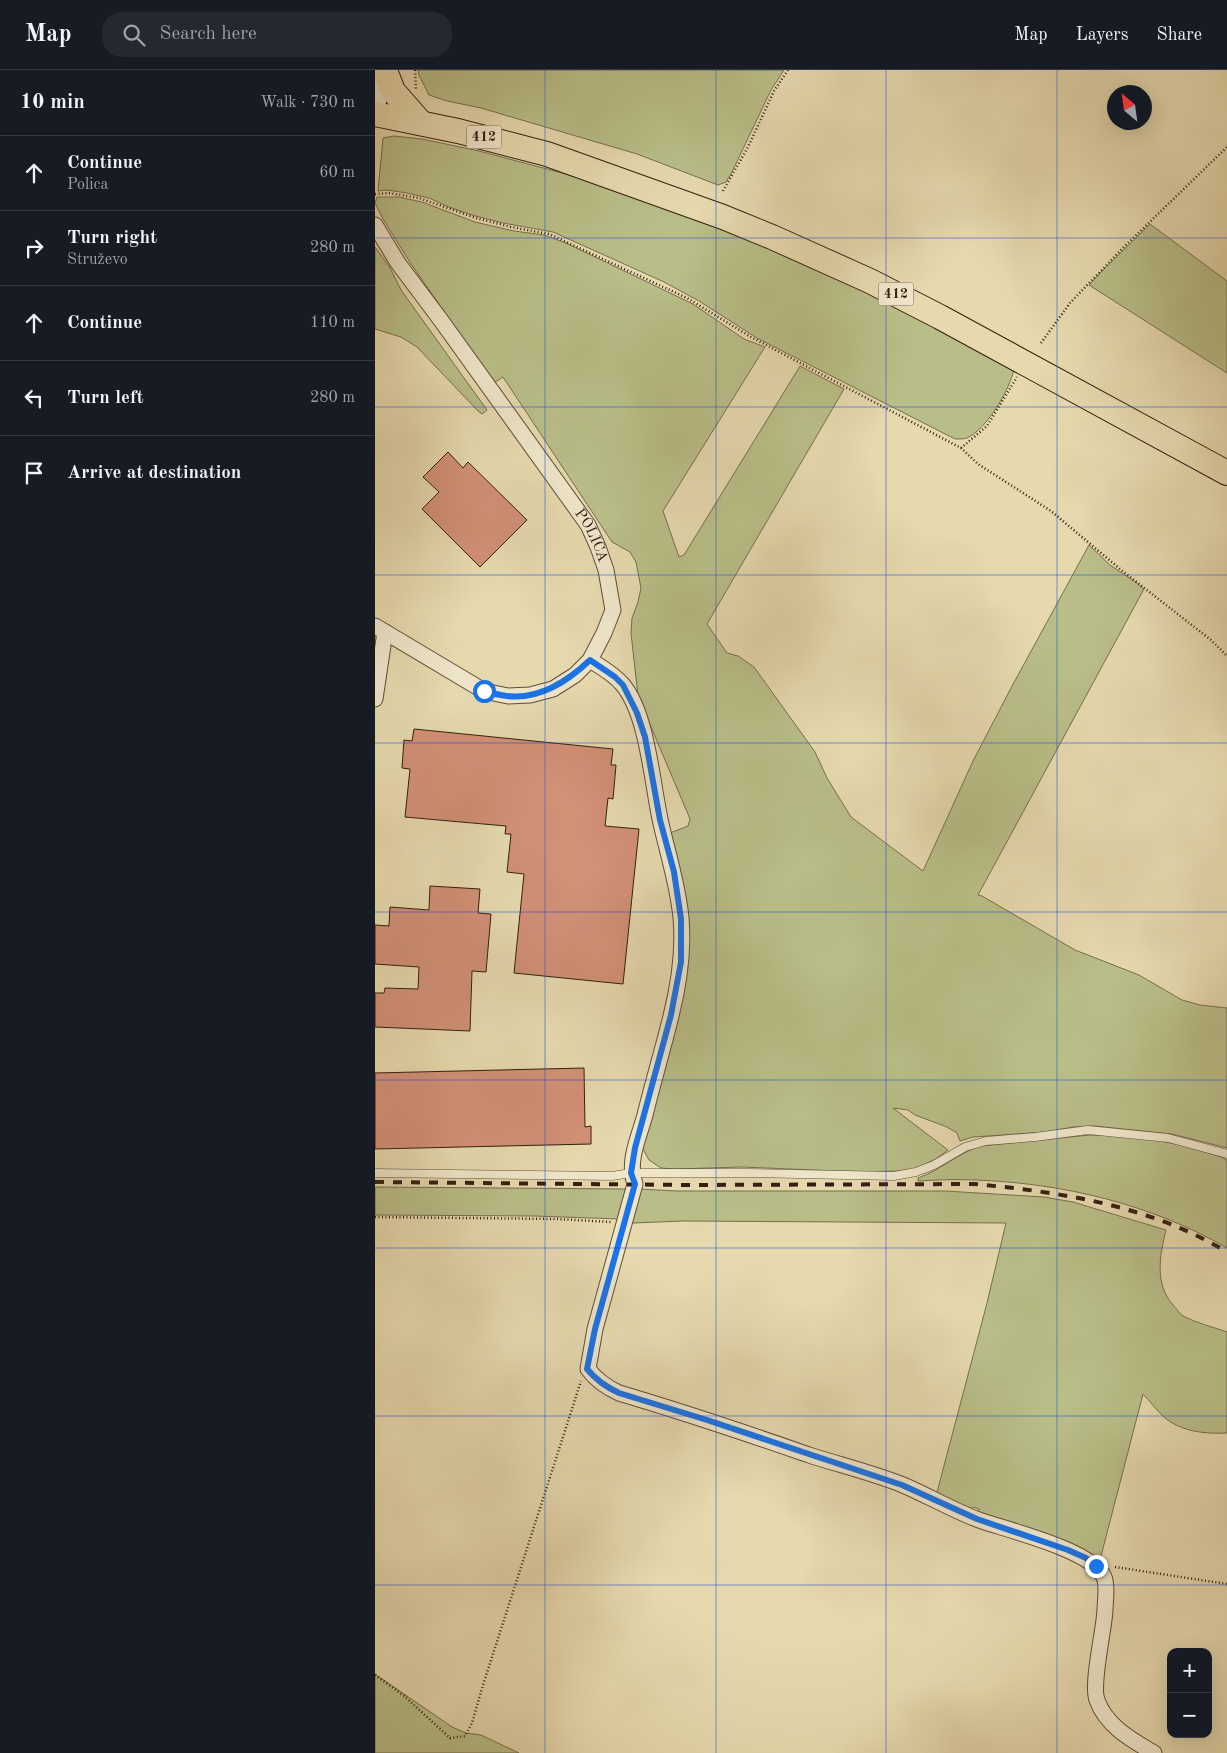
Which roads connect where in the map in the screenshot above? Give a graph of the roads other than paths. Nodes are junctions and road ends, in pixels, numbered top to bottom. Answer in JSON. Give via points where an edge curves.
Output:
{"nodes":[{"id":1,"x":381,"y":70,"type":"edge"},
{"id":2,"x":385,"y":70,"type":"edge"},
{"id":3,"x":375,"y":104,"type":"edge"},
{"id":4,"x":375,"y":114,"type":"edge"},
{"id":5,"x":421,"y":123,"type":"junction"},
{"id":6,"x":375,"y":225,"type":"edge"},
{"id":7,"x":1227,"y":473,"type":"edge"},
{"id":8,"x":380,"y":629,"type":"edge"},
{"id":9,"x":590,"y":660,"type":"junction"},
{"id":10,"x":375,"y":699,"type":"edge"},
{"id":11,"x":1227,"y":1154,"type":"edge"},
{"id":12,"x":375,"y":1173,"type":"edge"},
{"id":13,"x":631,"y":1173,"type":"junction"},
{"id":14,"x":1154,"y":1753,"type":"edge"}],
"edges":[{"from":1,"to":3,"type":"main road"},
{"from":2,"to":5,"type":"main road","via":[[393,91]]},
{"from":4,"to":5,"type":"main road","number":"412"},
{"from":5,"to":7,"type":"main road","number":"412","via":[[547,154],[723,217],[871,281]]},
{"from":6,"to":9,"type":"street","name":"POLICA","via":[[398,263],[588,525],[605,570],[613,610]]},
{"from":8,"to":9,"type":"street","name":"POLICA","via":[[484,691],[508,696],[553,689],[575,675]]},
{"from":8,"to":10,"type":"street"},
{"from":9,"to":13,"type":"street","via":[[623,685],[637,713],[674,872],[681,919],[681,962],[671,1015]]},
{"from":11,"to":13,"type":"lane","via":[[1168,1138],[1087,1130],[986,1141],[965,1147],[916,1172],[893,1176]]},
{"from":12,"to":13,"type":"lane","via":[[612,1176]]},
{"from":13,"to":14,"type":"street","via":[[635,1184],[587,1369],[595,1378],[619,1393],[902,1485],[977,1519],[1086,1558],[1104,1577],[1106,1595],[1095,1687],[1097,1700],[1106,1717],[1123,1733]]}]}
